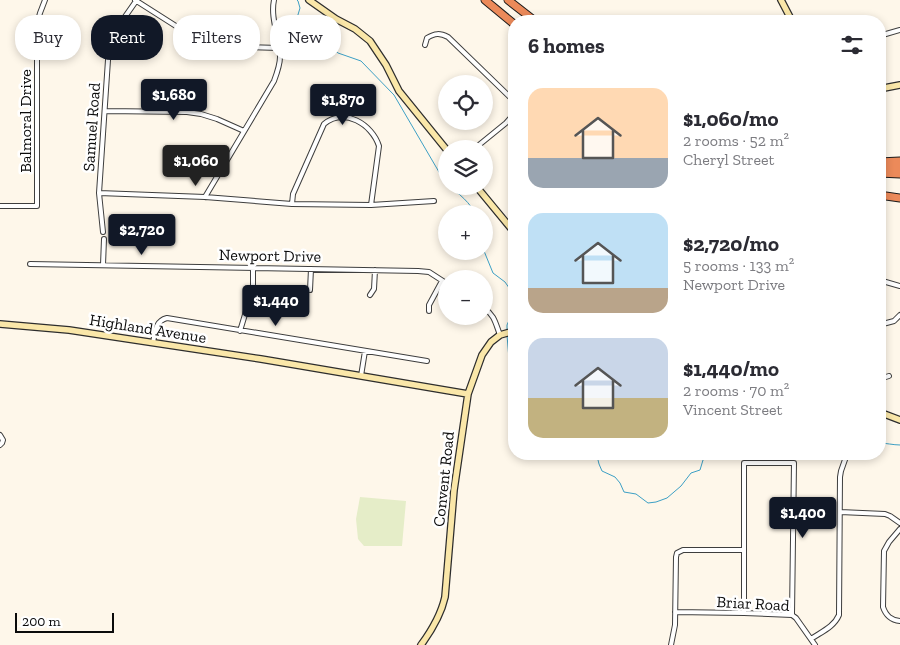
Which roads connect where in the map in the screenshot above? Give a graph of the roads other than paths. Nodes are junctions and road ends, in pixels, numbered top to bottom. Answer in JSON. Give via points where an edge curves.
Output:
{"nodes":[{"id":1,"x":45,"y":0,"type":"edge"},
{"id":2,"x":135,"y":0,"type":"edge"},
{"id":3,"x":274,"y":0,"type":"edge"},
{"id":4,"x":308,"y":0,"type":"edge"},
{"id":5,"x":485,"y":0,"type":"edge"},
{"id":6,"x":508,"y":0,"type":"edge"},
{"id":7,"x":781,"y":0,"type":"edge"},
{"id":8,"x":273,"y":15,"type":"edge"},
{"id":9,"x":527,"y":15,"type":"edge"},
{"id":10,"x":789,"y":15,"type":"edge"},
{"id":11,"x":508,"y":19,"type":"edge"},
{"id":12,"x":900,"y":30,"type":"edge"},
{"id":13,"x":886,"y":34,"type":"edge"},
{"id":14,"x":425,"y":45,"type":"dead end"},
{"id":15,"x":270,"y":48,"type":"edge"},
{"id":16,"x":279,"y":60,"type":"edge"},
{"id":17,"x":900,"y":85,"type":"edge"},
{"id":18,"x":886,"y":88,"type":"edge"},
{"id":19,"x":508,"y":95,"type":"edge"},
{"id":20,"x":105,"y":111,"type":"junction"},
{"id":21,"x":508,"y":121,"type":"edge"},
{"id":22,"x":244,"y":132,"type":"junction"},
{"id":23,"x":439,"y":140,"type":"edge"},
{"id":24,"x":485,"y":140,"type":"edge"},
{"id":25,"x":900,"y":161,"type":"edge"},
{"id":26,"x":886,"y":162,"type":"edge"},
{"id":27,"x":886,"y":167,"type":"edge"},
{"id":28,"x":900,"y":168,"type":"edge"},
{"id":29,"x":886,"y":173,"type":"edge"},
{"id":30,"x":900,"y":174,"type":"edge"},
{"id":31,"x":99,"y":193,"type":"junction"},
{"id":32,"x":483,"y":195,"type":"edge"},
{"id":33,"x":886,"y":196,"type":"edge"},
{"id":34,"x":205,"y":197,"type":"junction"},
{"id":35,"x":900,"y":198,"type":"edge"},
{"id":36,"x":434,"y":200,"type":"dead end"},
{"id":37,"x":292,"y":204,"type":"junction"},
{"id":38,"x":371,"y":205,"type":"junction"},
{"id":39,"x":0,"y":206,"type":"edge"},
{"id":40,"x":508,"y":225,"type":"edge"},
{"id":41,"x":103,"y":232,"type":"dead end"},
{"id":42,"x":104,"y":239,"type":"dead end"},
{"id":43,"x":30,"y":264,"type":"dead end"},
{"id":44,"x":103,"y":265,"type":"junction"},
{"id":45,"x":253,"y":267,"type":"junction"},
{"id":46,"x":311,"y":268,"type":"junction"},
{"id":47,"x":375,"y":270,"type":"junction"},
{"id":48,"x":438,"y":278,"type":"edge"},
{"id":49,"x":886,"y":282,"type":"edge"},
{"id":50,"x":900,"y":286,"type":"edge"},
{"id":51,"x":310,"y":290,"type":"dead end"},
{"id":52,"x":438,"y":291,"type":"edge"},
{"id":53,"x":370,"y":295,"type":"dead end"},
{"id":54,"x":429,"y":312,"type":"dead end"},
{"id":55,"x":900,"y":315,"type":"edge"},
{"id":56,"x":493,"y":317,"type":"edge"},
{"id":57,"x":886,"y":323,"type":"edge"},
{"id":58,"x":0,"y":324,"type":"edge"},
{"id":59,"x":240,"y":331,"type":"junction"},
{"id":60,"x":508,"y":332,"type":"edge"},
{"id":61,"x":501,"y":334,"type":"junction"},
{"id":62,"x":153,"y":343,"type":"junction"},
{"id":63,"x":365,"y":351,"type":"junction"},
{"id":64,"x":427,"y":361,"type":"dead end"},
{"id":65,"x":361,"y":376,"type":"junction"},
{"id":66,"x":889,"y":376,"type":"dead end"},
{"id":67,"x":886,"y":377,"type":"edge"},
{"id":68,"x":468,"y":394,"type":"junction"},
{"id":69,"x":886,"y":415,"type":"edge"},
{"id":70,"x":900,"y":420,"type":"edge"},
{"id":71,"x":0,"y":435,"type":"edge"},
{"id":72,"x":0,"y":445,"type":"edge"},
{"id":73,"x":845,"y":460,"type":"edge"},
{"id":74,"x":840,"y":512,"type":"junction"},
{"id":75,"x":900,"y":523,"type":"edge"},
{"id":76,"x":900,"y":529,"type":"edge"},
{"id":77,"x":743,"y":550,"type":"junction"},
{"id":78,"x":675,"y":612,"type":"junction"},
{"id":79,"x":744,"y":613,"type":"junction"},
{"id":80,"x":792,"y":615,"type":"junction"},
{"id":81,"x":900,"y":621,"type":"edge"},
{"id":82,"x":811,"y":639,"type":"junction"},
{"id":83,"x":421,"y":645,"type":"edge"},
{"id":84,"x":671,"y":645,"type":"edge"},
{"id":85,"x":814,"y":645,"type":"edge"}],
"edges":[{"from":1,"to":39,"type":"street","name":"Balmoral Drive","via":[[37,24],[37,206]]},
{"from":2,"to":15,"type":"street","via":[[212,46]]},
{"from":2,"to":20,"type":"street","name":"Samuel Road","via":[[115,31],[110,46]]},
{"from":3,"to":8,"type":"street"},
{"from":4,"to":23,"type":"street","via":[[370,41],[400,91]]},
{"from":5,"to":11,"type":"highway"},
{"from":6,"to":9,"type":"highway"},
{"from":7,"to":10,"type":"street"},
{"from":12,"to":13,"type":"street"},
{"from":14,"to":19,"type":"street","via":[[427,38],[434,34],[448,36]]},
{"from":16,"to":22,"type":"street","via":[[274,81]]},
{"from":17,"to":18,"type":"street"},
{"from":20,"to":22,"type":"street","via":[[201,114]]},
{"from":20,"to":31,"type":"street","name":"Samuel Road"},
{"from":21,"to":24,"type":"street"},
{"from":22,"to":34,"type":"street"},
{"from":25,"to":26,"type":"highway"},
{"from":27,"to":28,"type":"highway"},
{"from":29,"to":30,"type":"highway"},
{"from":31,"to":34,"type":"street"},
{"from":31,"to":41,"type":"street","name":"Samuel Road"},
{"from":32,"to":40,"type":"street"},
{"from":33,"to":35,"type":"highway"},
{"from":34,"to":37,"type":"street"},
{"from":36,"to":38,"type":"street"},
{"from":37,"to":38,"type":"street"},
{"from":37,"to":38,"type":"street","via":[[293,194],[324,124],[344,116],[365,125],[377,139],[379,146]]},
{"from":42,"to":44,"type":"street"},
{"from":43,"to":44,"type":"street","name":"Newport Drive"},
{"from":44,"to":45,"type":"street","name":"Newport Drive"},
{"from":45,"to":46,"type":"street","name":"Newport Drive"},
{"from":45,"to":59,"type":"street","via":[[253,288]]},
{"from":46,"to":47,"type":"street","name":"Newport Drive"},
{"from":46,"to":51,"type":"street"},
{"from":47,"to":48,"type":"street","name":"Newport Drive","via":[[429,272]]},
{"from":47,"to":53,"type":"street","via":[[374,289]]},
{"from":49,"to":50,"type":"street"},
{"from":52,"to":54,"type":"street","via":[[429,304]]},
{"from":55,"to":57,"type":"street"},
{"from":56,"to":61,"type":"street"},
{"from":58,"to":62,"type":"street","name":"Highland Avenue","via":[[69,330]]},
{"from":59,"to":62,"type":"street","via":[[167,318],[156,325]]},
{"from":59,"to":63,"type":"street"},
{"from":60,"to":61,"type":"street"},
{"from":61,"to":68,"type":"street","name":"Convent Road","via":[[486,348]]},
{"from":62,"to":65,"type":"street","name":"Highland Avenue"},
{"from":63,"to":64,"type":"street"},
{"from":63,"to":65,"type":"street"},
{"from":65,"to":68,"type":"street","name":"Highland Avenue"},
{"from":66,"to":67,"type":"street"},
{"from":68,"to":83,"type":"street","name":"Convent Road","via":[[454,488],[445,597],[436,622]]},
{"from":69,"to":70,"type":"street"},
{"from":71,"to":72,"type":"street","via":[[3,440]]},
{"from":73,"to":74,"type":"street","via":[[841,470]]},
{"from":74,"to":75,"type":"street","via":[[885,514]]},
{"from":74,"to":82,"type":"street","via":[[839,615],[832,625]]},
{"from":76,"to":81,"type":"street","via":[[883,555],[883,607],[888,617]]},
{"from":77,"to":78,"type":"street","via":[[683,550],[677,553]]},
{"from":77,"to":79,"type":"street"},
{"from":77,"to":80,"type":"street","via":[[744,463],[794,463]]},
{"from":78,"to":79,"type":"street","name":"Briar Road"},
{"from":78,"to":84,"type":"street"},
{"from":79,"to":80,"type":"street","name":"Briar Road"},
{"from":80,"to":82,"type":"street","name":"Briar Road"},
{"from":82,"to":85,"type":"street","name":"Briar Road"}]}
